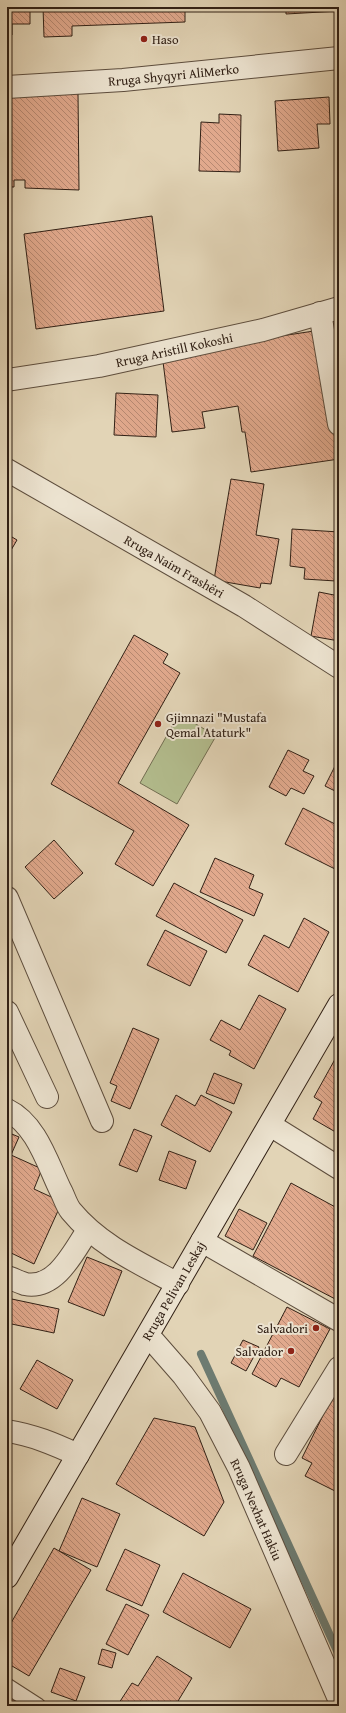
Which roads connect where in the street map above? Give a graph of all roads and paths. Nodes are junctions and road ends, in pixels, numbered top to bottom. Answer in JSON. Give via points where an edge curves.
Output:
{"nodes":[{"id":1,"x":339,"y":58,"type":"edge"},
{"id":2,"x":7,"y":87,"type":"edge"},
{"id":3,"x":329,"y":311,"type":"edge"},
{"id":4,"x":7,"y":380,"type":"edge"},
{"id":5,"x":339,"y":424,"type":"edge"},
{"id":6,"x":7,"y":470,"type":"edge"},
{"id":7,"x":339,"y":667,"type":"edge"},
{"id":8,"x":7,"y":898,"type":"edge"},
{"id":9,"x":339,"y":1005,"type":"edge"},
{"id":10,"x":7,"y":1012,"type":"edge"},
{"id":11,"x":46,"y":1097,"type":"dead end"},
{"id":12,"x":7,"y":1110,"type":"edge"},
{"id":13,"x":102,"y":1121,"type":"dead end"},
{"id":14,"x":270,"y":1125,"type":"junction"},
{"id":15,"x":339,"y":1168,"type":"edge"},
{"id":16,"x":88,"y":1230,"type":"junction"},
{"id":17,"x":202,"y":1241,"type":"junction"},
{"id":18,"x":7,"y":1277,"type":"edge"},
{"id":19,"x":178,"y":1284,"type":"junction"},
{"id":20,"x":339,"y":1320,"type":"edge"},
{"id":21,"x":148,"y":1335,"type":"junction"},
{"id":22,"x":339,"y":1368,"type":"edge"},
{"id":23,"x":7,"y":1430,"type":"edge"},
{"id":24,"x":286,"y":1454,"type":"dead end"},
{"id":25,"x":78,"y":1455,"type":"junction"},
{"id":26,"x":7,"y":1577,"type":"edge"},
{"id":27,"x":7,"y":1686,"type":"edge"},
{"id":28,"x":339,"y":1699,"type":"edge"},
{"id":29,"x":38,"y":1706,"type":"edge"}],
"edges":[{"from":1,"to":2,"type":"street","name":"Rruga Shyqyri AliMerko","via":[[123,80]]},
{"from":3,"to":4,"type":"street","name":"Rruga Aristill Kokoshi","via":[[263,330],[98,366]]},
{"from":3,"to":5,"type":"street"},
{"from":6,"to":7,"type":"street","name":"Rruga Naim Frashëri","via":[[244,606]]},
{"from":8,"to":13,"type":"street"},
{"from":9,"to":14,"type":"street","name":"Rruga Pelivan Leskaj"},
{"from":10,"to":11,"type":"street"},
{"from":12,"to":16,"type":"street","via":[[16,1114],[34,1134],[70,1209]]},
{"from":14,"to":15,"type":"street"},
{"from":14,"to":17,"type":"street","name":"Rruga Pelivan Leskaj"},
{"from":16,"to":18,"type":"street","via":[[60,1272],[44,1282],[26,1284]]},
{"from":16,"to":19,"type":"street","via":[[108,1246]]},
{"from":17,"to":19,"type":"street","name":"Rruga Pelivan Leskaj"},
{"from":17,"to":20,"type":"street"},
{"from":19,"to":21,"type":"street","name":"Rruga Pelivan Leskaj"},
{"from":21,"to":25,"type":"street","name":"Rruga Pelivan Leskaj"},
{"from":21,"to":28,"type":"street","name":"Rruga Nexhat Hakiu","via":[[183,1375],[214,1419],[239,1468]]},
{"from":22,"to":24,"type":"street"},
{"from":23,"to":25,"type":"street","via":[[47,1440]]},
{"from":25,"to":26,"type":"street","name":"Rruga Pelivan Leskaj"},
{"from":27,"to":29,"type":"lane"}]}
